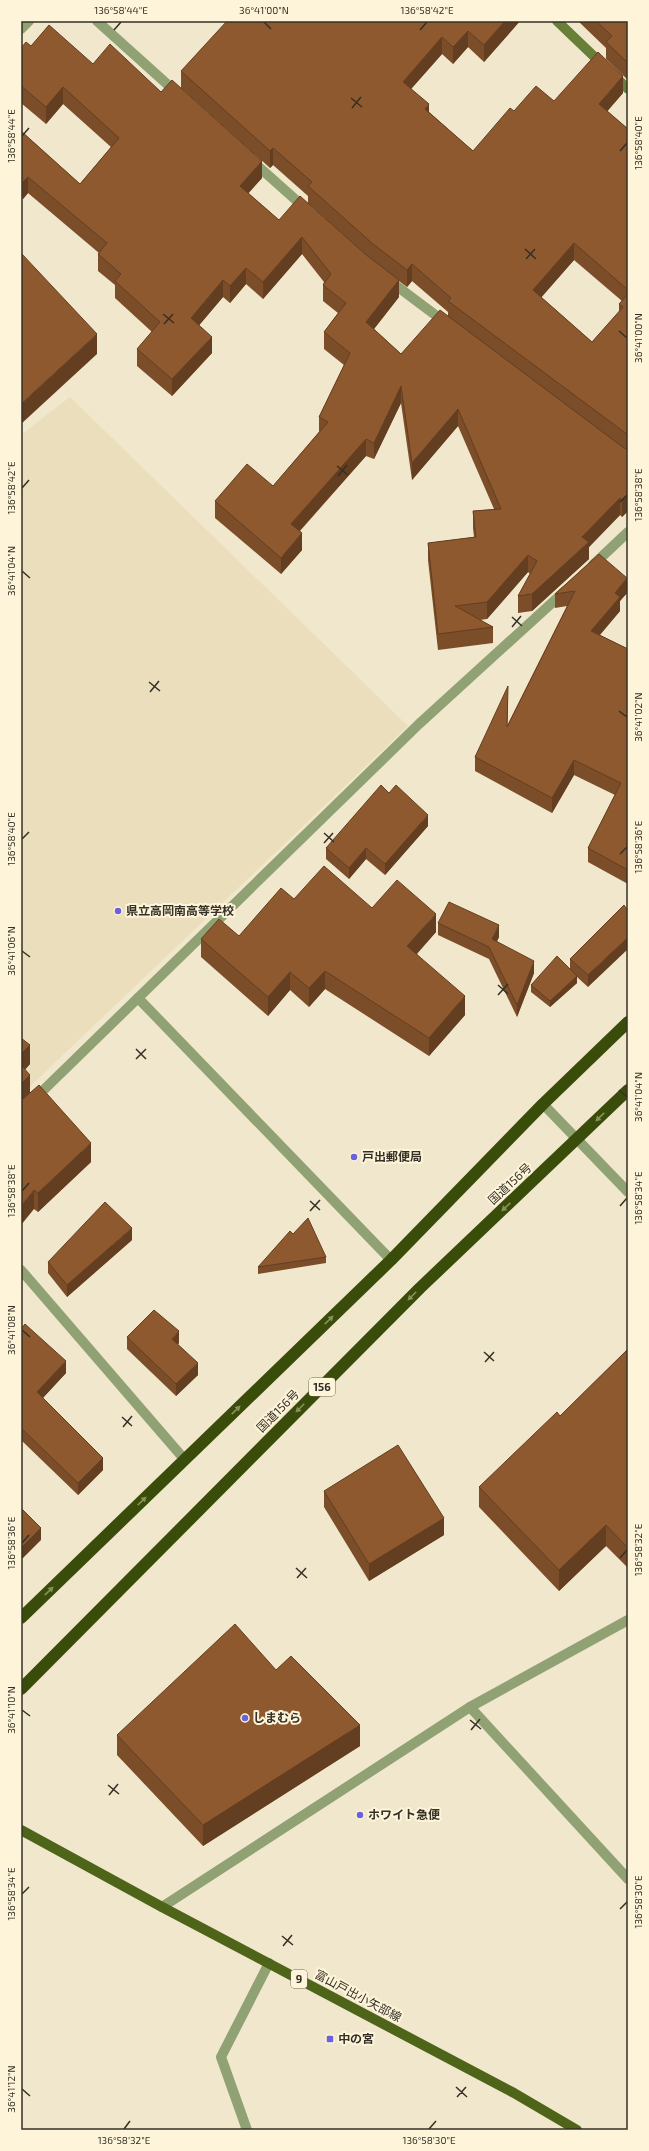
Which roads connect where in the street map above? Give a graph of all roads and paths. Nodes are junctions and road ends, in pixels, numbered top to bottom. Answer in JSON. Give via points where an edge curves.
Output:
{"nodes":[{"id":1,"x":29,"y":21,"type":"edge"},
{"id":2,"x":96,"y":21,"type":"edge"},
{"id":3,"x":556,"y":21,"type":"edge"},
{"id":4,"x":21,"y":29,"type":"edge"},
{"id":5,"x":628,"y":89,"type":"edge"},
{"id":6,"x":185,"y":101,"type":"edge"},
{"id":7,"x":245,"y":154,"type":"edge"},
{"id":8,"x":316,"y":218,"type":"edge"},
{"id":9,"x":382,"y":275,"type":"edge"},
{"id":10,"x":451,"y":327,"type":"edge"},
{"id":11,"x":628,"y":532,"type":"edge"},
{"id":12,"x":587,"y":571,"type":"edge"},
{"id":13,"x":576,"y":582,"type":"edge"},
{"id":14,"x":138,"y":998,"type":"junction"},
{"id":15,"x":628,"y":1022,"type":"edge"},
{"id":16,"x":628,"y":1090,"type":"edge"},
{"id":17,"x":543,"y":1104,"type":"junction"},
{"id":18,"x":21,"y":1112,"type":"edge"},
{"id":19,"x":577,"y":1139,"type":"junction"},
{"id":20,"x":628,"y":1192,"type":"edge"},
{"id":21,"x":391,"y":1260,"type":"junction"},
{"id":22,"x":21,"y":1270,"type":"edge"},
{"id":23,"x":185,"y":1460,"type":"junction"},
{"id":24,"x":21,"y":1618,"type":"edge"},
{"id":25,"x":628,"y":1620,"type":"edge"},
{"id":26,"x":21,"y":1689,"type":"edge"},
{"id":27,"x":470,"y":1707,"type":"junction"},
{"id":28,"x":21,"y":1830,"type":"edge"},
{"id":29,"x":628,"y":1879,"type":"edge"},
{"id":30,"x":162,"y":1907,"type":"junction"},
{"id":31,"x":269,"y":1963,"type":"junction"},
{"id":32,"x":248,"y":2130,"type":"edge"},
{"id":33,"x":577,"y":2130,"type":"edge"}],
"edges":[{"from":1,"to":4,"type":"street"},
{"from":2,"to":6,"type":"street"},
{"from":3,"to":5,"type":"main road"},
{"from":7,"to":8,"type":"street"},
{"from":9,"to":10,"type":"street"},
{"from":11,"to":12,"type":"street"},
{"from":13,"to":14,"type":"street","via":[[420,724]]},
{"from":14,"to":18,"type":"street"},
{"from":14,"to":21,"type":"street"},
{"from":15,"to":17,"type":"highway"},
{"from":16,"to":19,"type":"highway","name":"国道156号","number":"156","one_way":true},
{"from":17,"to":19,"type":"street"},
{"from":17,"to":21,"type":"highway"},
{"from":19,"to":20,"type":"street"},
{"from":19,"to":26,"type":"highway","name":"国道156号","number":"156","one_way":true,"via":[[420,1288]]},
{"from":23,"to":21,"type":"highway","one_way":true},
{"from":22,"to":23,"type":"street"},
{"from":24,"to":23,"type":"highway","one_way":true},
{"from":25,"to":27,"type":"street"},
{"from":27,"to":29,"type":"street"},
{"from":27,"to":30,"type":"street"},
{"from":28,"to":30,"type":"main road","name":"富山戸出小矢部線","number":"9"},
{"from":30,"to":31,"type":"main road","name":"富山戸出小矢部線","number":"9"},
{"from":31,"to":32,"type":"street","via":[[222,2057]]},
{"from":31,"to":33,"type":"main road","name":"富山戸出小矢部線","number":"9","via":[[514,2093]]}]}
